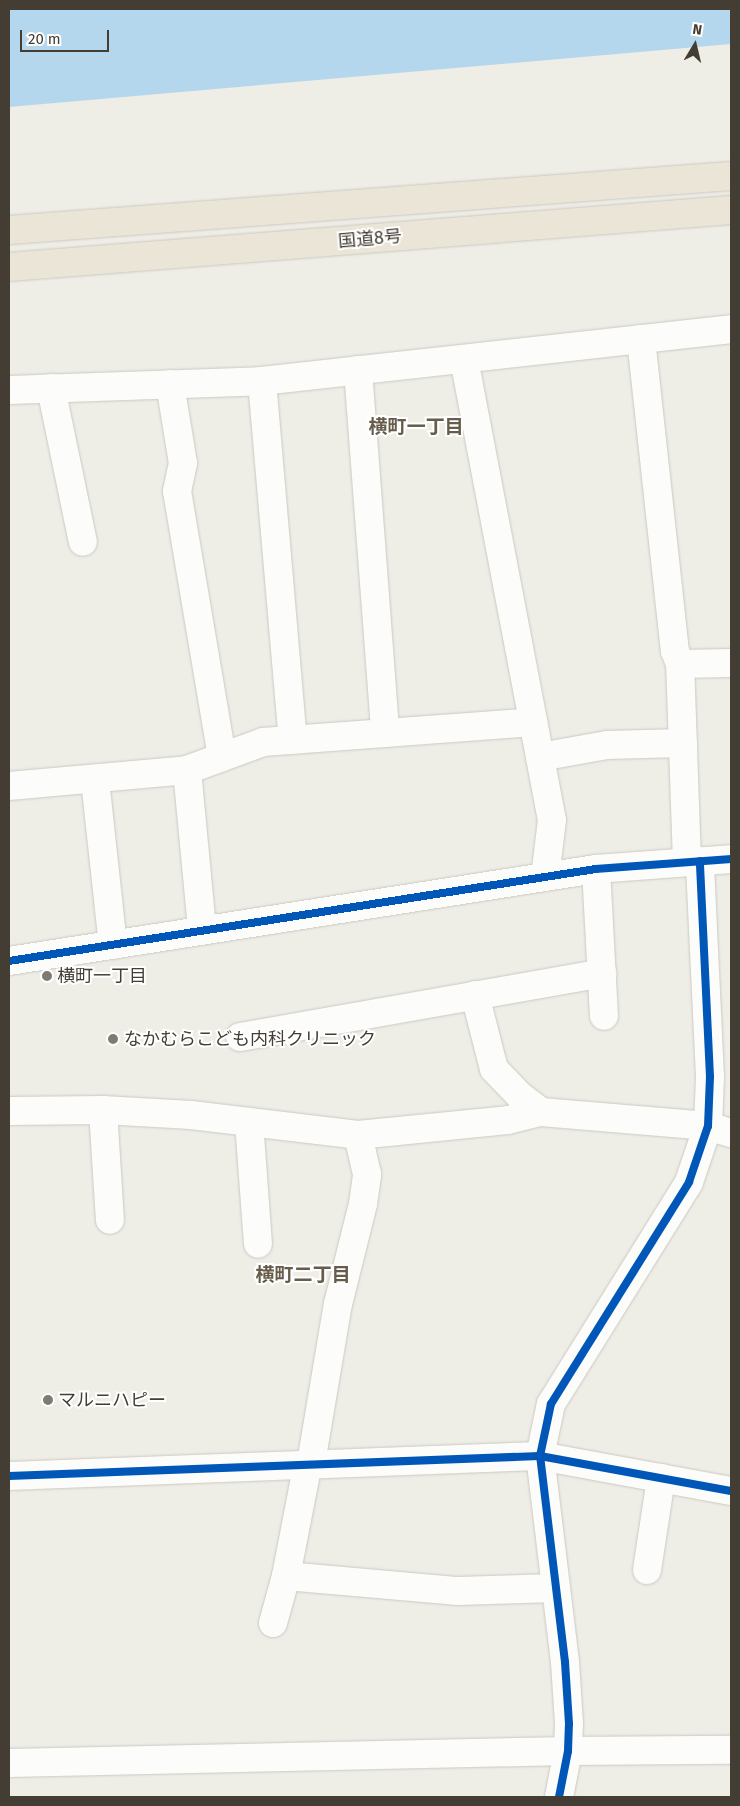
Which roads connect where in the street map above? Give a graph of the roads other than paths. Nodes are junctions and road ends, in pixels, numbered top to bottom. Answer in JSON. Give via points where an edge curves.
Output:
{"nodes":[{"id":1,"x":731,"y":176,"type":"edge"},
{"id":2,"x":731,"y":210,"type":"edge"},
{"id":3,"x":9,"y":230,"type":"edge"},
{"id":4,"x":9,"y":267,"type":"edge"},
{"id":5,"x":731,"y":329,"type":"edge"},
{"id":6,"x":641,"y":339,"type":"junction"},
{"id":7,"x":464,"y":359,"type":"junction"},
{"id":8,"x":358,"y":370,"type":"junction"},
{"id":9,"x":262,"y":381,"type":"junction"},
{"id":10,"x":170,"y":384,"type":"junction"},
{"id":11,"x":51,"y":388,"type":"junction"},
{"id":12,"x":9,"y":390,"type":"edge"},
{"id":13,"x":82,"y":542,"type":"dead end"},
{"id":14,"x":731,"y":663,"type":"edge"},
{"id":15,"x":680,"y":664,"type":"junction"},
{"id":16,"x":533,"y":722,"type":"junction"},
{"id":17,"x":385,"y":733,"type":"junction"},
{"id":18,"x":293,"y":740,"type":"junction"},
{"id":19,"x":683,"y":743,"type":"junction"},
{"id":20,"x":222,"y":757,"type":"junction"},
{"id":21,"x":540,"y":757,"type":"junction"},
{"id":22,"x":187,"y":770,"type":"junction"},
{"id":23,"x":94,"y":780,"type":"junction"},
{"id":24,"x":9,"y":786,"type":"edge"},
{"id":25,"x":731,"y":859,"type":"edge"},
{"id":26,"x":694,"y":861,"type":"junction"},
{"id":27,"x":596,"y":869,"type":"junction"},
{"id":28,"x":546,"y":877,"type":"junction"},
{"id":29,"x":202,"y":930,"type":"junction"},
{"id":30,"x":112,"y":945,"type":"junction"},
{"id":31,"x":9,"y":961,"type":"edge"},
{"id":32,"x":602,"y":973,"type":"junction"},
{"id":33,"x":475,"y":995,"type":"junction"},
{"id":34,"x":604,"y":1016,"type":"dead end"},
{"id":35,"x":240,"y":1036,"type":"dead end"},
{"id":36,"x":720,"y":1072,"type":"edge"},
{"id":37,"x":103,"y":1110,"type":"junction"},
{"id":38,"x":9,"y":1111,"type":"edge"},
{"id":39,"x":541,"y":1112,"type":"junction"},
{"id":40,"x":249,"y":1122,"type":"junction"},
{"id":41,"x":720,"y":1130,"type":"edge"},
{"id":42,"x":358,"y":1135,"type":"junction"},
{"id":43,"x":110,"y":1220,"type":"dead end"},
{"id":44,"x":258,"y":1244,"type":"dead end"},
{"id":45,"x":540,"y":1456,"type":"junction"},
{"id":46,"x":309,"y":1463,"type":"junction"},
{"id":47,"x":9,"y":1476,"type":"edge"},
{"id":48,"x":661,"y":1478,"type":"junction"},
{"id":49,"x":731,"y":1491,"type":"edge"},
{"id":50,"x":647,"y":1570,"type":"dead end"},
{"id":51,"x":286,"y":1576,"type":"junction"},
{"id":52,"x":556,"y":1588,"type":"junction"},
{"id":53,"x":273,"y":1623,"type":"dead end"},
{"id":54,"x":731,"y":1750,"type":"edge"},
{"id":55,"x":568,"y":1751,"type":"junction"},
{"id":56,"x":9,"y":1763,"type":"edge"},
{"id":57,"x":559,"y":1797,"type":"edge"}],
"edges":[{"from":1,"to":3,"type":"highway","name":"国道8号"},
{"from":2,"to":4,"type":"highway","name":"国道8号"},
{"from":5,"to":6,"type":"street"},
{"from":6,"to":7,"type":"street"},
{"from":6,"to":15,"type":"street","via":[[675,651]]},
{"from":7,"to":8,"type":"street"},
{"from":7,"to":16,"type":"street"},
{"from":8,"to":9,"type":"street"},
{"from":8,"to":17,"type":"street"},
{"from":9,"to":10,"type":"street"},
{"from":9,"to":18,"type":"street"},
{"from":10,"to":11,"type":"street"},
{"from":10,"to":20,"type":"street","via":[[183,463],[177,491]]},
{"from":11,"to":12,"type":"street"},
{"from":11,"to":13,"type":"street"},
{"from":14,"to":15,"type":"street"},
{"from":15,"to":19,"type":"street"},
{"from":16,"to":17,"type":"street"},
{"from":16,"to":21,"type":"street"},
{"from":17,"to":18,"type":"street"},
{"from":18,"to":20,"type":"street","via":[[263,742]]},
{"from":19,"to":21,"type":"street","via":[[607,744]]},
{"from":19,"to":26,"type":"street"},
{"from":20,"to":22,"type":"street"},
{"from":21,"to":28,"type":"street","via":[[552,820]]},
{"from":22,"to":23,"type":"street"},
{"from":22,"to":29,"type":"street"},
{"from":23,"to":24,"type":"street"},
{"from":23,"to":30,"type":"street"},
{"from":25,"to":26,"type":"street"},
{"from":26,"to":27,"type":"street"},
{"from":26,"to":36,"type":"street"},
{"from":27,"to":28,"type":"street"},
{"from":27,"to":32,"type":"street"},
{"from":28,"to":29,"type":"street"},
{"from":29,"to":30,"type":"street"},
{"from":30,"to":31,"type":"street"},
{"from":32,"to":33,"type":"street"},
{"from":32,"to":34,"type":"street"},
{"from":33,"to":35,"type":"street"},
{"from":33,"to":39,"type":"street","via":[[494,1069]]},
{"from":36,"to":41,"type":"street"},
{"from":37,"to":38,"type":"street"},
{"from":37,"to":40,"type":"street"},
{"from":37,"to":43,"type":"street"},
{"from":39,"to":41,"type":"street"},
{"from":39,"to":42,"type":"street","via":[[508,1120]]},
{"from":40,"to":42,"type":"street"},
{"from":40,"to":44,"type":"street"},
{"from":41,"to":45,"type":"street","via":[[551,1404]]},
{"from":42,"to":46,"type":"street","via":[[367,1174],[363,1204],[338,1304]]},
{"from":45,"to":46,"type":"street"},
{"from":45,"to":48,"type":"street"},
{"from":45,"to":52,"type":"street"},
{"from":46,"to":47,"type":"street"},
{"from":46,"to":51,"type":"street"},
{"from":48,"to":49,"type":"street"},
{"from":48,"to":50,"type":"street"},
{"from":51,"to":52,"type":"street","via":[[458,1591]]},
{"from":51,"to":53,"type":"street"},
{"from":52,"to":55,"type":"street","via":[[568,1706]]},
{"from":54,"to":55,"type":"street"},
{"from":55,"to":56,"type":"street"},
{"from":55,"to":57,"type":"street"}]}
